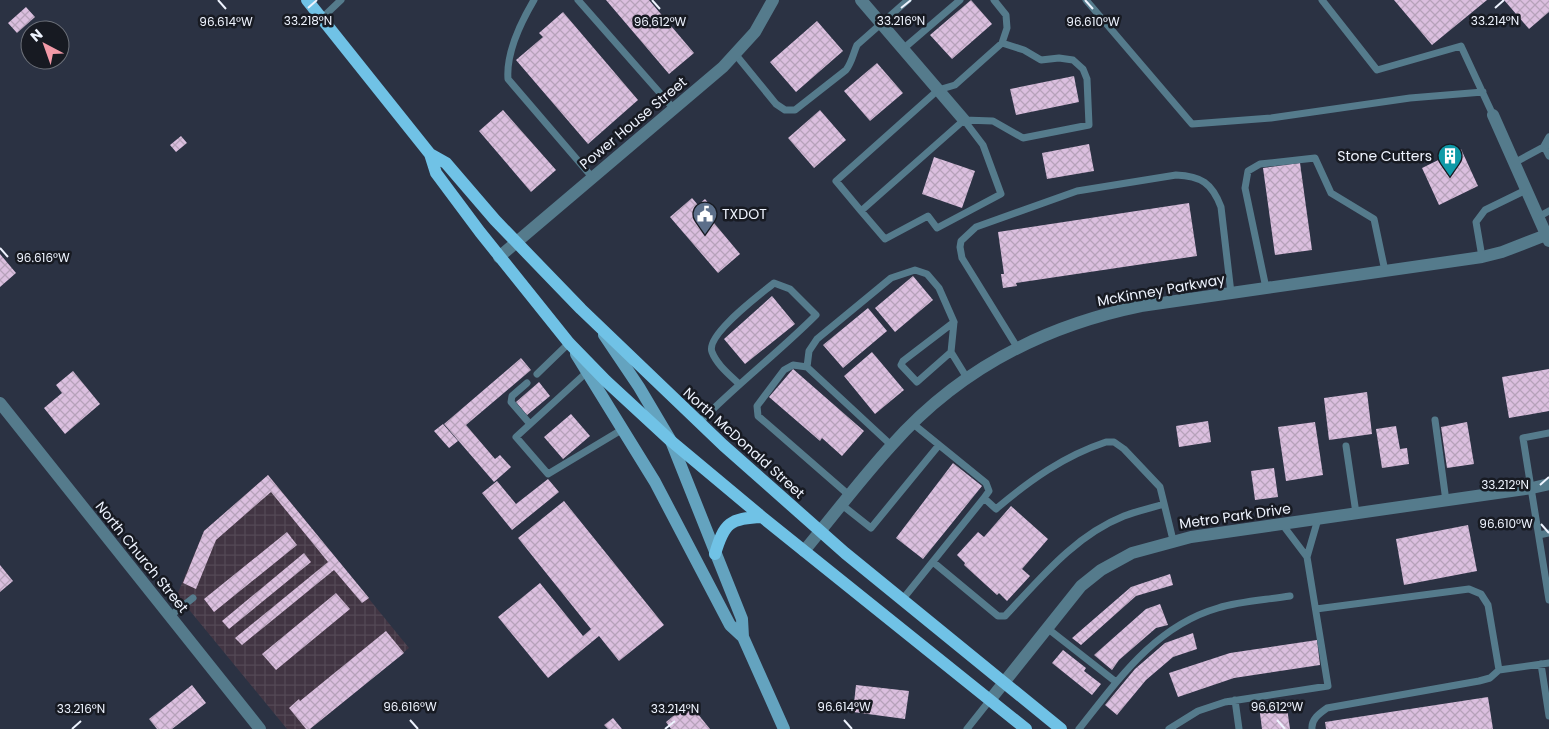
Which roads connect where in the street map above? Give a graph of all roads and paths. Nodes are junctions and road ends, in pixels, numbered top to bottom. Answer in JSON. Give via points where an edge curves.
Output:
{"nodes":[{"id":1,"x":308,"y":0,"type":"edge"},
{"id":2,"x":341,"y":0,"type":"edge"},
{"id":3,"x":534,"y":0,"type":"edge"},
{"id":4,"x":578,"y":0,"type":"edge"},
{"id":5,"x":773,"y":0,"type":"edge"},
{"id":6,"x":862,"y":0,"type":"edge"},
{"id":7,"x":908,"y":0,"type":"edge"},
{"id":8,"x":960,"y":0,"type":"edge"},
{"id":9,"x":994,"y":0,"type":"edge"},
{"id":10,"x":1086,"y":0,"type":"edge"},
{"id":11,"x":1322,"y":0,"type":"edge"},
{"id":12,"x":322,"y":18,"type":"junction"},
{"id":13,"x":881,"y":23,"type":"junction"},
{"id":14,"x":1002,"y":43,"type":"junction"},
{"id":15,"x":903,"y":49,"type":"junction"},
{"id":16,"x":736,"y":55,"type":"junction"},
{"id":17,"x":938,"y":90,"type":"junction"},
{"id":18,"x":1483,"y":92,"type":"junction"},
{"id":19,"x":674,"y":109,"type":"junction"},
{"id":20,"x":1493,"y":115,"type":"joint"},
{"id":21,"x":964,"y":120,"type":"junction"},
{"id":22,"x":1549,"y":137,"type":"edge"},
{"id":23,"x":1546,"y":145,"type":"edge"},
{"id":24,"x":430,"y":154,"type":"junction"},
{"id":25,"x":1549,"y":156,"type":"edge"},
{"id":26,"x":1514,"y":163,"type":"junction"},
{"id":27,"x":592,"y":178,"type":"junction"},
{"id":28,"x":1526,"y":190,"type":"junction"},
{"id":29,"x":861,"y":210,"type":"junction"},
{"id":30,"x":1544,"y":214,"type":"edge"},
{"id":31,"x":1548,"y":238,"type":"edge"},
{"id":32,"x":516,"y":242,"type":"junction"},
{"id":33,"x":499,"y":257,"type":"junction"},
{"id":34,"x":1482,"y":257,"type":"junction"},
{"id":35,"x":1385,"y":271,"type":"junction"},
{"id":36,"x":1266,"y":288,"type":"junction"},
{"id":37,"x":1231,"y":293,"type":"junction"},
{"id":38,"x":954,"y":322,"type":"junction"},
{"id":39,"x":599,"y":326,"type":"junction"},
{"id":40,"x":569,"y":344,"type":"junction"},
{"id":41,"x":1017,"y":347,"type":"junction"},
{"id":42,"x":951,"y":352,"type":"junction"},
{"id":43,"x":807,"y":367,"type":"junction"},
{"id":44,"x":587,"y":372,"type":"junction"},
{"id":45,"x":536,"y":374,"type":"dead end"},
{"id":46,"x":967,"y":378,"type":"junction"},
{"id":47,"x":527,"y":383,"type":"dead end"},
{"id":48,"x":739,"y":384,"type":"junction"},
{"id":49,"x":0,"y":403,"type":"edge"},
{"id":50,"x":1435,"y":420,"type":"dead end"},
{"id":51,"x":699,"y":423,"type":"junction"},
{"id":52,"x":912,"y":423,"type":"junction"},
{"id":53,"x":530,"y":424,"type":"junction"},
{"id":54,"x":623,"y":428,"type":"junction"},
{"id":55,"x":1549,"y":433,"type":"edge"},
{"id":56,"x":671,"y":441,"type":"junction"},
{"id":57,"x":939,"y":445,"type":"junction"},
{"id":58,"x":891,"y":446,"type":"junction"},
{"id":59,"x":1346,"y":446,"type":"dead end"},
{"id":60,"x":1549,"y":484,"type":"edge"},
{"id":61,"x":1532,"y":488,"type":"junction"},
{"id":62,"x":984,"y":498,"type":"junction"},
{"id":63,"x":846,"y":500,"type":"junction"},
{"id":64,"x":1446,"y":500,"type":"junction"},
{"id":65,"x":1164,"y":504,"type":"junction"},
{"id":66,"x":1356,"y":513,"type":"junction"},
{"id":67,"x":762,"y":517,"type":"junction"},
{"id":68,"x":1318,"y":519,"type":"junction"},
{"id":69,"x":1282,"y":524,"type":"junction"},
{"id":70,"x":820,"y":532,"type":"junction"},
{"id":71,"x":1549,"y":533,"type":"edge"},
{"id":72,"x":1539,"y":535,"type":"junction"},
{"id":73,"x":1173,"y":540,"type":"junction"},
{"id":74,"x":804,"y":551,"type":"junction"},
{"id":75,"x":715,"y":554,"type":"junction"},
{"id":76,"x":1307,"y":557,"type":"junction"},
{"id":77,"x":932,"y":562,"type":"junction"},
{"id":78,"x":1290,"y":596,"type":"dead end"},
{"id":79,"x":193,"y":598,"type":"dead end"},
{"id":80,"x":902,"y":600,"type":"junction"},
{"id":81,"x":1549,"y":600,"type":"edge"},
{"id":82,"x":1316,"y":609,"type":"junction"},
{"id":83,"x":170,"y":616,"type":"junction"},
{"id":84,"x":1046,"y":628,"type":"junction"},
{"id":85,"x":743,"y":637,"type":"junction"},
{"id":86,"x":1545,"y":664,"type":"edge"},
{"id":87,"x":1500,"y":670,"type":"junction"},
{"id":88,"x":1116,"y":682,"type":"junction"},
{"id":89,"x":1003,"y":683,"type":"junction"},
{"id":90,"x":990,"y":700,"type":"junction"},
{"id":91,"x":1235,"y":700,"type":"junction"},
{"id":92,"x":1549,"y":716,"type":"edge"},
{"id":93,"x":260,"y":729,"type":"edge"},
{"id":94,"x":784,"y":729,"type":"edge"},
{"id":95,"x":967,"y":729,"type":"edge"},
{"id":96,"x":1026,"y":729,"type":"edge"},
{"id":97,"x":1061,"y":729,"type":"edge"},
{"id":98,"x":1079,"y":729,"type":"edge"},
{"id":99,"x":1169,"y":729,"type":"edge"},
{"id":100,"x":1239,"y":729,"type":"edge"},
{"id":101,"x":1312,"y":729,"type":"edge"}],
"edges":[{"from":1,"to":12,"type":"main road","name":"North McDonald Street"},
{"from":2,"to":12,"type":"lane"},
{"from":3,"to":27,"type":"lane","via":[[523,19],[507,67],[508,79]]},
{"from":4,"to":19,"type":"lane"},
{"from":5,"to":16,"type":"street","name":"Power House Street","via":[[755,32]]},
{"from":6,"to":13,"type":"street"},
{"from":7,"to":13,"type":"lane"},
{"from":8,"to":15,"type":"lane"},
{"from":9,"to":14,"type":"lane","via":[[1006,15],[1007,28]]},
{"from":10,"to":18,"type":"lane","via":[[1192,124],[1271,118],[1410,98]]},
{"from":11,"to":18,"type":"lane","via":[[1377,70],[1461,46]]},
{"from":12,"to":24,"type":"main road","name":"North McDonald Street"},
{"from":13,"to":15,"type":"street"},
{"from":13,"to":16,"type":"lane","via":[[857,45],[846,70],[795,110],[785,110],[776,104]]},
{"from":14,"to":17,"type":"lane","via":[[955,84]]},
{"from":14,"to":21,"type":"lane","via":[[1041,60],[1073,60],[1083,68],[1087,78],[1089,125],[1023,138],[993,121]]},
{"from":15,"to":17,"type":"street"},
{"from":16,"to":19,"type":"street","name":"Power House Street"},
{"from":17,"to":21,"type":"street"},
{"from":17,"to":29,"type":"lane","via":[[836,180]]},
{"from":18,"to":20,"type":"lane"},
{"from":19,"to":27,"type":"street","name":"Power House Street"},
{"from":20,"to":26,"type":"street"},
{"from":21,"to":29,"type":"lane"},
{"from":21,"to":29,"type":"lane","via":[[983,145],[1001,194],[937,228],[928,216],[885,239]]},
{"from":22,"to":23,"type":"lane"},
{"from":23,"to":25,"type":"lane"},
{"from":23,"to":26,"type":"lane"},
{"from":24,"to":32,"type":"main road","name":"North McDonald Street","via":[[446,163]]},
{"from":24,"to":33,"type":"main road","name":"North McDonald Street","via":[[436,174]]},
{"from":26,"to":28,"type":"street"},
{"from":27,"to":32,"type":"street","name":"Power House Street"},
{"from":28,"to":30,"type":"street"},
{"from":28,"to":34,"type":"lane","via":[[1485,210],[1476,222]]},
{"from":30,"to":31,"type":"street"},
{"from":31,"to":34,"type":"street","name":"McKinney Parkway"},
{"from":32,"to":33,"type":"street","name":"Power House Street"},
{"from":32,"to":39,"type":"main road","name":"North McDonald Street"},
{"from":33,"to":40,"type":"main road","name":"North McDonald Street"},
{"from":34,"to":35,"type":"street","name":"McKinney Parkway"},
{"from":35,"to":36,"type":"street","name":"McKinney Parkway"},
{"from":35,"to":36,"type":"lane","via":[[1374,218],[1332,193],[1315,158],[1260,164],[1248,171],[1245,188]]},
{"from":36,"to":37,"type":"street","name":"McKinney Parkway"},
{"from":37,"to":41,"type":"street","name":"McKinney Parkway","via":[[1108,314],[1055,330]]},
{"from":37,"to":41,"type":"lane","via":[[1221,207],[1216,194],[1205,181],[1176,174],[1077,191],[976,227],[961,241],[962,258]]},
{"from":38,"to":42,"type":"lane"},
{"from":38,"to":42,"type":"lane","via":[[901,365],[917,382]]},
{"from":38,"to":43,"type":"lane","via":[[939,288],[927,274],[915,270],[904,272],[891,278],[817,339],[809,351]]},
{"from":39,"to":51,"type":"main road","name":"North McDonald Street"},
{"from":39,"to":56,"type":"street"},
{"from":40,"to":44,"type":"street"},
{"from":40,"to":45,"type":"lane"},
{"from":40,"to":56,"type":"main road","name":"North McDonald Street"},
{"from":41,"to":46,"type":"street","name":"McKinney Parkway"},
{"from":42,"to":46,"type":"lane"},
{"from":43,"to":58,"type":"lane"},
{"from":43,"to":63,"type":"lane","via":[[793,365],[784,370],[757,406],[758,416]]},
{"from":44,"to":53,"type":"lane"},
{"from":44,"to":54,"type":"street"},
{"from":46,"to":52,"type":"street","name":"McKinney Parkway"},
{"from":47,"to":53,"type":"lane","via":[[512,396],[511,402]]},
{"from":48,"to":48,"type":"lane","via":[[816,315],[790,289],[774,283],[719,331],[712,342],[711,350],[717,361]]},
{"from":48,"to":51,"type":"lane"},
{"from":49,"to":83,"type":"street","name":"North Church Street"},
{"from":50,"to":64,"type":"lane"},
{"from":51,"to":70,"type":"main road","name":"North McDonald Street"},
{"from":52,"to":57,"type":"lane"},
{"from":52,"to":58,"type":"street","name":"McKinney Parkway"},
{"from":53,"to":54,"type":"lane","via":[[516,437],[548,474]]},
{"from":54,"to":85,"type":"street","via":[[676,520],[730,625]]},
{"from":55,"to":61,"type":"lane","via":[[1523,438]]},
{"from":56,"to":67,"type":"main road","name":"North McDonald Street"},
{"from":56,"to":75,"type":"street"},
{"from":57,"to":62,"type":"lane","via":[[986,483],[989,491]]},
{"from":57,"to":63,"type":"lane","via":[[871,528]]},
{"from":58,"to":63,"type":"street","name":"McKinney Parkway"},
{"from":59,"to":66,"type":"lane"},
{"from":60,"to":61,"type":"street","name":"Metro Park Drive"},
{"from":61,"to":64,"type":"street","name":"Metro Park Drive"},
{"from":61,"to":72,"type":"lane"},
{"from":62,"to":65,"type":"lane","via":[[996,509],[1061,460],[1081,450],[1114,442],[1160,487]]},
{"from":62,"to":77,"type":"lane"},
{"from":63,"to":70,"type":"street","name":"McKinney Parkway"},
{"from":64,"to":66,"type":"street","name":"Metro Park Drive"},
{"from":65,"to":73,"type":"lane"},
{"from":65,"to":77,"type":"lane","via":[[1123,516],[1073,547],[1005,616],[998,616]]},
{"from":66,"to":68,"type":"street","name":"Metro Park Drive"},
{"from":67,"to":74,"type":"main road","name":"North McDonald Street"},
{"from":67,"to":75,"type":"main road","via":[[740,519],[730,524],[720,535]]},
{"from":68,"to":69,"type":"street","name":"Metro Park Drive"},
{"from":68,"to":76,"type":"lane"},
{"from":69,"to":73,"type":"street","name":"Metro Park Drive"},
{"from":69,"to":76,"type":"lane"},
{"from":70,"to":74,"type":"street","name":"McKinney Parkway"},
{"from":70,"to":80,"type":"main road","name":"North McDonald Street"},
{"from":71,"to":72,"type":"lane"},
{"from":72,"to":81,"type":"lane"},
{"from":73,"to":84,"type":"street","name":"Metro Park Drive","via":[[1132,553],[1101,570],[1081,586]]},
{"from":74,"to":90,"type":"main road","name":"North McDonald Street"},
{"from":75,"to":85,"type":"street","via":[[742,619]]},
{"from":76,"to":82,"type":"lane"},
{"from":77,"to":80,"type":"lane"},
{"from":78,"to":88,"type":"lane","via":[[1219,607],[1196,616],[1142,652]]},
{"from":79,"to":83,"type":"lane"},
{"from":80,"to":89,"type":"main road","name":"North McDonald Street"},
{"from":82,"to":87,"type":"lane","via":[[1469,590],[1481,594],[1488,606]]},
{"from":82,"to":91,"type":"lane","via":[[1328,686]]},
{"from":83,"to":93,"type":"street","name":"North Church Street"},
{"from":84,"to":88,"type":"lane"},
{"from":84,"to":89,"type":"street","name":"Metro Park Drive"},
{"from":85,"to":94,"type":"street"},
{"from":86,"to":87,"type":"lane"},
{"from":86,"to":92,"type":"lane"},
{"from":87,"to":101,"type":"lane","via":[[1480,682],[1327,708],[1318,715]]},
{"from":88,"to":98,"type":"lane"},
{"from":89,"to":90,"type":"street","name":"Metro Park Drive"},
{"from":89,"to":97,"type":"main road","name":"North McDonald Street"},
{"from":90,"to":95,"type":"lane"},
{"from":90,"to":96,"type":"main road","name":"North McDonald Street"},
{"from":91,"to":99,"type":"lane","via":[[1198,711]]},
{"from":91,"to":100,"type":"lane"}]}
